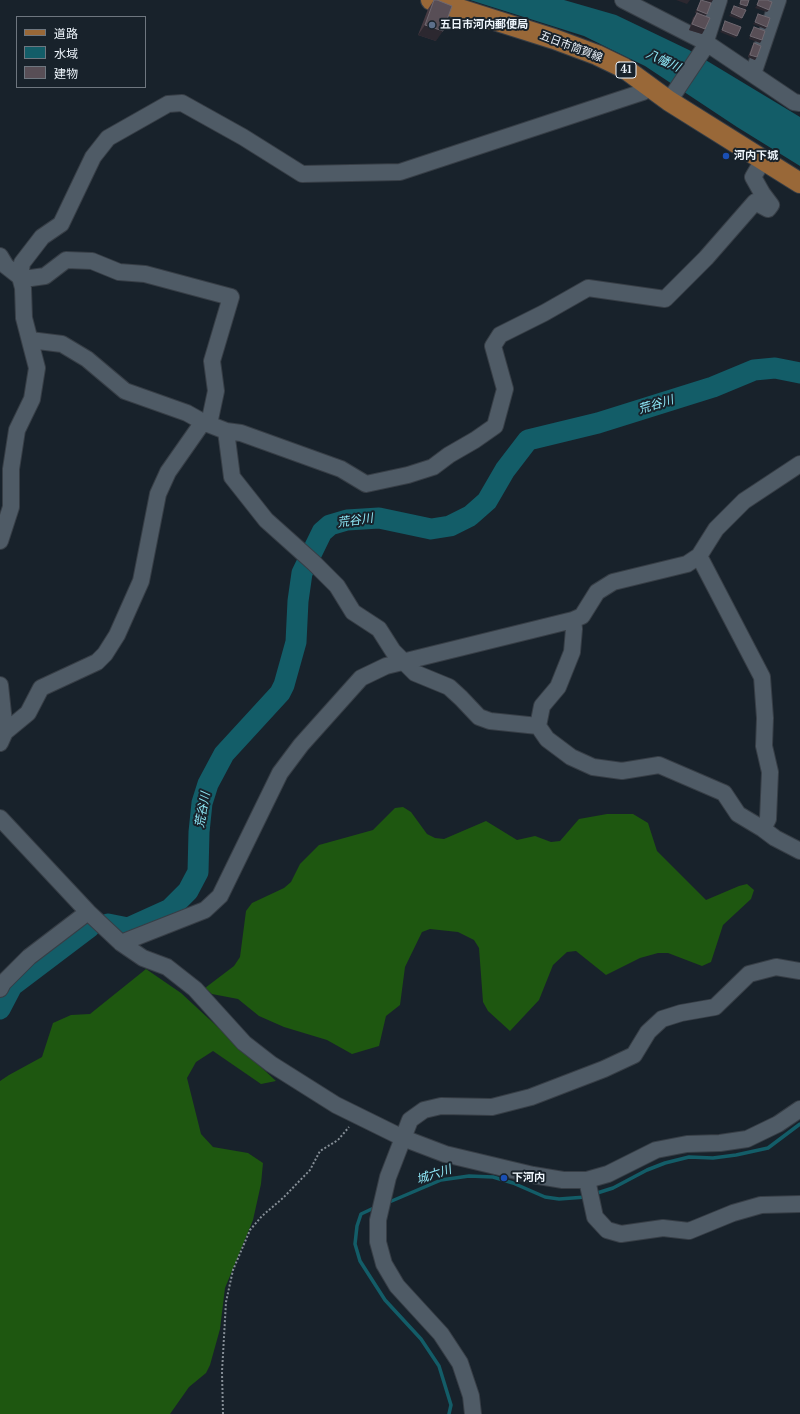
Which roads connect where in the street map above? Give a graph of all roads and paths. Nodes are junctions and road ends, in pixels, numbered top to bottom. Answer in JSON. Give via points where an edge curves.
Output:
{"nodes":[{"id":1,"x":431,"y":0,"type":"edge"},
{"id":2,"x":623,"y":0,"type":"edge"},
{"id":3,"x":719,"y":0,"type":"edge"},
{"id":4,"x":778,"y":0,"type":"edge"},
{"id":5,"x":704,"y":46,"type":"junction"},
{"id":6,"x":753,"y":74,"type":"junction"},
{"id":7,"x":658,"y":94,"type":"junction"},
{"id":8,"x":800,"y":103,"type":"edge"},
{"id":9,"x":763,"y":160,"type":"junction"},
{"id":10,"x":800,"y":183,"type":"edge"},
{"id":11,"x":0,"y":256,"type":"edge"},
{"id":12,"x":20,"y":277,"type":"junction"},
{"id":13,"x":30,"y":340,"type":"junction"},
{"id":14,"x":206,"y":423,"type":"junction"},
{"id":15,"x":226,"y":431,"type":"junction"},
{"id":16,"x":800,"y":464,"type":"edge"},
{"id":17,"x":0,"y":540,"type":"edge"},
{"id":18,"x":699,"y":556,"type":"junction"},
{"id":19,"x":573,"y":620,"type":"junction"},
{"id":20,"x":402,"y":662,"type":"junction"},
{"id":21,"x":0,"y":686,"type":"edge"},
{"id":22,"x":538,"y":726,"type":"junction"},
{"id":23,"x":2,"y":738,"type":"edge"},
{"id":24,"x":0,"y":818,"type":"edge"},
{"id":25,"x":763,"y":829,"type":"junction"},
{"id":26,"x":800,"y":851,"type":"edge"},
{"id":27,"x":88,"y":912,"type":"junction"},
{"id":28,"x":121,"y":944,"type":"junction"},
{"id":29,"x":800,"y":971,"type":"edge"},
{"id":30,"x":0,"y":989,"type":"edge"},
{"id":31,"x":800,"y":1109,"type":"edge"},
{"id":32,"x":357,"y":1115,"type":"junction"},
{"id":33,"x":402,"y":1138,"type":"junction"},
{"id":34,"x":588,"y":1183,"type":"junction"},
{"id":35,"x":800,"y":1204,"type":"edge"},
{"id":36,"x":223,"y":1414,"type":"edge"},
{"id":37,"x":473,"y":1414,"type":"edge"}],
"edges":[{"from":1,"to":7,"type":"main road","name":"五日市筒賀線","number":"41","via":[[597,55],[624,68]]},
{"from":2,"to":5,"type":"street"},
{"from":3,"to":5,"type":"street"},
{"from":4,"to":6,"type":"street"},
{"from":5,"to":6,"type":"street"},
{"from":5,"to":7,"type":"street"},
{"from":6,"to":8,"type":"street","via":[[794,102]]},
{"from":7,"to":9,"type":"main road","name":"五日市筒賀線","number":"41"},
{"from":7,"to":12,"type":"street","via":[[400,172],[302,174],[244,137],[182,103],[168,104],[108,138],[93,157],[61,224],[42,237],[22,263]]},
{"from":9,"to":10,"type":"main road","name":"五日市筒賀線","number":"41"},
{"from":9,"to":15,"type":"street","via":[[753,177],[771,205],[768,209],[756,202],[665,299],[588,288],[500,335],[493,346],[505,389],[495,426],[433,466],[408,475],[366,484],[341,470],[241,433]]},
{"from":11,"to":12,"type":"street","via":[[6,266]]},
{"from":12,"to":13,"type":"street","via":[[24,318]]},
{"from":12,"to":14,"type":"street","via":[[44,276],[66,260],[92,261],[119,272],[145,274],[231,297],[212,361],[216,391]]},
{"from":13,"to":14,"type":"street","via":[[62,344],[87,359],[125,391],[187,413]]},
{"from":13,"to":17,"type":"street","via":[[37,368],[32,399],[17,430],[11,469],[11,507]]},
{"from":14,"to":15,"type":"street"},
{"from":14,"to":23,"type":"street","via":[[168,472],[158,494],[141,581],[106,654],[98,662],[42,688],[28,714]]},
{"from":15,"to":20,"type":"street","via":[[232,477],[266,520],[337,586],[353,612],[379,629]]},
{"from":16,"to":18,"type":"street","via":[[744,501],[716,529]]},
{"from":18,"to":19,"type":"street","via":[[687,564],[613,582],[597,592],[582,616]]},
{"from":18,"to":25,"type":"street","via":[[762,678],[764,746],[770,772],[768,819]]},
{"from":19,"to":20,"type":"street"},
{"from":19,"to":22,"type":"street","via":[[572,652],[558,687],[542,706]]},
{"from":20,"to":22,"type":"street","via":[[415,673],[448,687],[479,716],[490,721]]},
{"from":20,"to":28,"type":"street","via":[[386,666],[361,678],[301,745],[280,773],[220,896],[205,910]]},
{"from":21,"to":23,"type":"street"},
{"from":22,"to":25,"type":"street","via":[[547,739],[571,757],[593,767],[622,771],[659,764],[724,793],[738,814]]},
{"from":24,"to":27,"type":"street"},
{"from":25,"to":26,"type":"street"},
{"from":27,"to":28,"type":"street"},
{"from":27,"to":30,"type":"street","via":[[29,957]]},
{"from":28,"to":32,"type":"street","via":[[143,958],[167,967],[195,989],[244,1043],[271,1064],[336,1105]]},
{"from":29,"to":33,"type":"street","via":[[776,967],[749,974],[715,1007],[662,1019],[648,1032],[634,1055],[531,1097],[492,1107],[441,1106],[424,1110],[410,1120]]},
{"from":31,"to":34,"type":"street","via":[[778,1124],[747,1139],[687,1144],[656,1150]]},
{"from":32,"to":33,"type":"street"},
{"from":32,"to":36,"type":"path","via":[[338,1140],[320,1152],[310,1170],[250,1230],[233,1270],[226,1302],[222,1372]]},
{"from":33,"to":34,"type":"street","via":[[445,1154],[534,1175]]},
{"from":33,"to":37,"type":"street","via":[[388,1177],[378,1220],[378,1242],[384,1264],[397,1286],[441,1334],[460,1363],[471,1396]]},
{"from":34,"to":35,"type":"street","via":[[595,1217],[607,1230],[621,1234],[663,1228],[689,1231],[761,1205]]}]}
